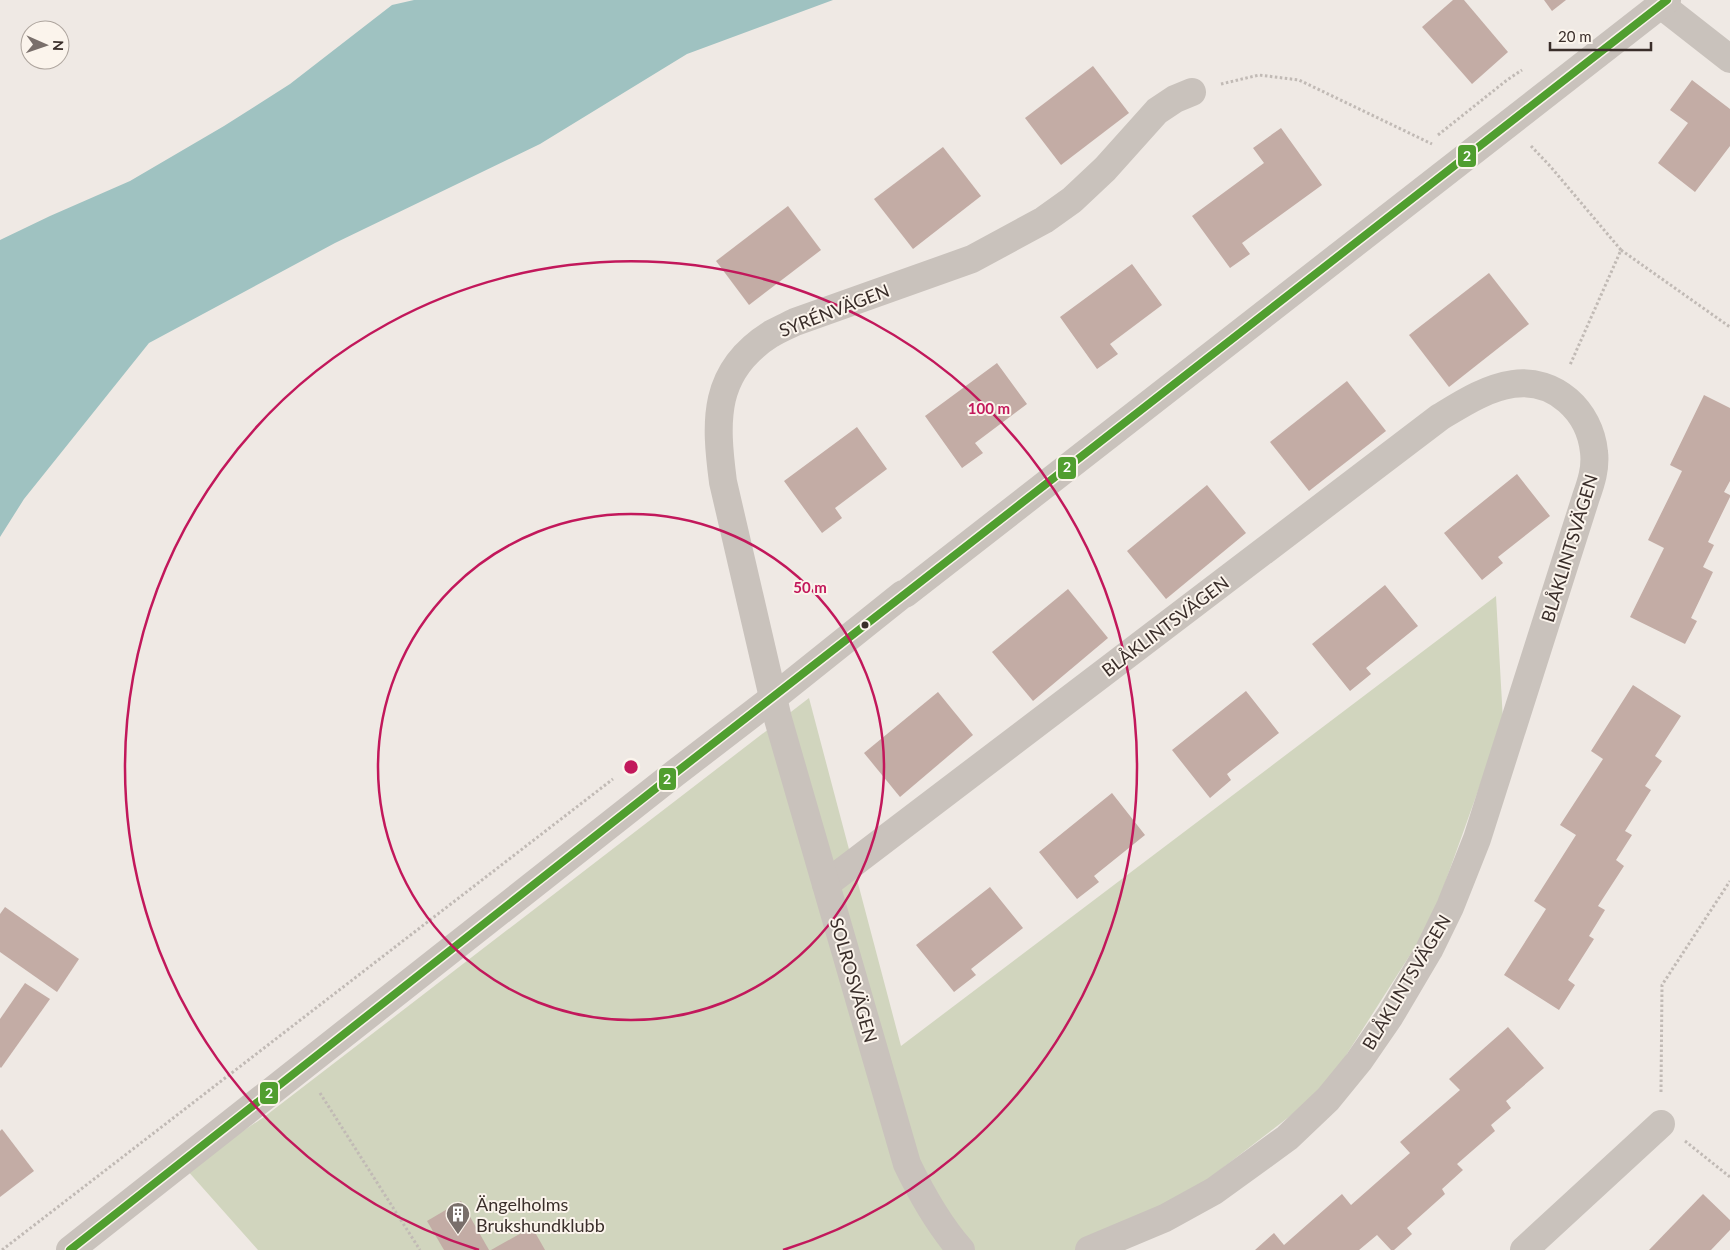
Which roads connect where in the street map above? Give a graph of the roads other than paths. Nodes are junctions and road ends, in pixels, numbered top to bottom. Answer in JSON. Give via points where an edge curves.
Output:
{"nodes":[{"id":1,"x":1664,"y":2,"type":"edge"},
{"id":2,"x":1730,"y":59,"type":"edge"},
{"id":3,"x":1192,"y":92,"type":"road end"},
{"id":4,"x":773,"y":698,"type":"junction"},
{"id":5,"x":826,"y":884,"type":"junction"},
{"id":6,"x":1661,"y":1124,"type":"road end"},
{"id":7,"x":70,"y":1250,"type":"edge"},
{"id":8,"x":961,"y":1250,"type":"edge"},
{"id":9,"x":1089,"y":1250,"type":"edge"},
{"id":10,"x":1524,"y":1250,"type":"edge"}],
"edges":[{"from":1,"to":2,"type":"street"},
{"from":1,"to":4,"type":"street"},
{"from":3,"to":4,"type":"street","name":"SYRÉNVÄGEN","via":[[1157,112],[1106,169],[1044,220],[972,259],[787,326],[749,352],[732,371],[723,391],[718,444],[723,482]]},
{"from":4,"to":5,"type":"street","name":"SOLROSVÄGEN"},
{"from":4,"to":7,"type":"street"},
{"from":5,"to":8,"type":"street","name":"SOLROSVÄGEN","via":[[906,1164],[925,1201]]},
{"from":5,"to":9,"type":"street","name":"BLÅKLINTSVÄGEN","via":[[1440,417],[1497,387],[1528,383],[1558,393],[1579,412],[1594,453],[1592,479],[1477,839],[1429,950],[1359,1061],[1328,1099],[1287,1138],[1214,1190],[1165,1218]]},
{"from":6,"to":10,"type":"street"}]}
